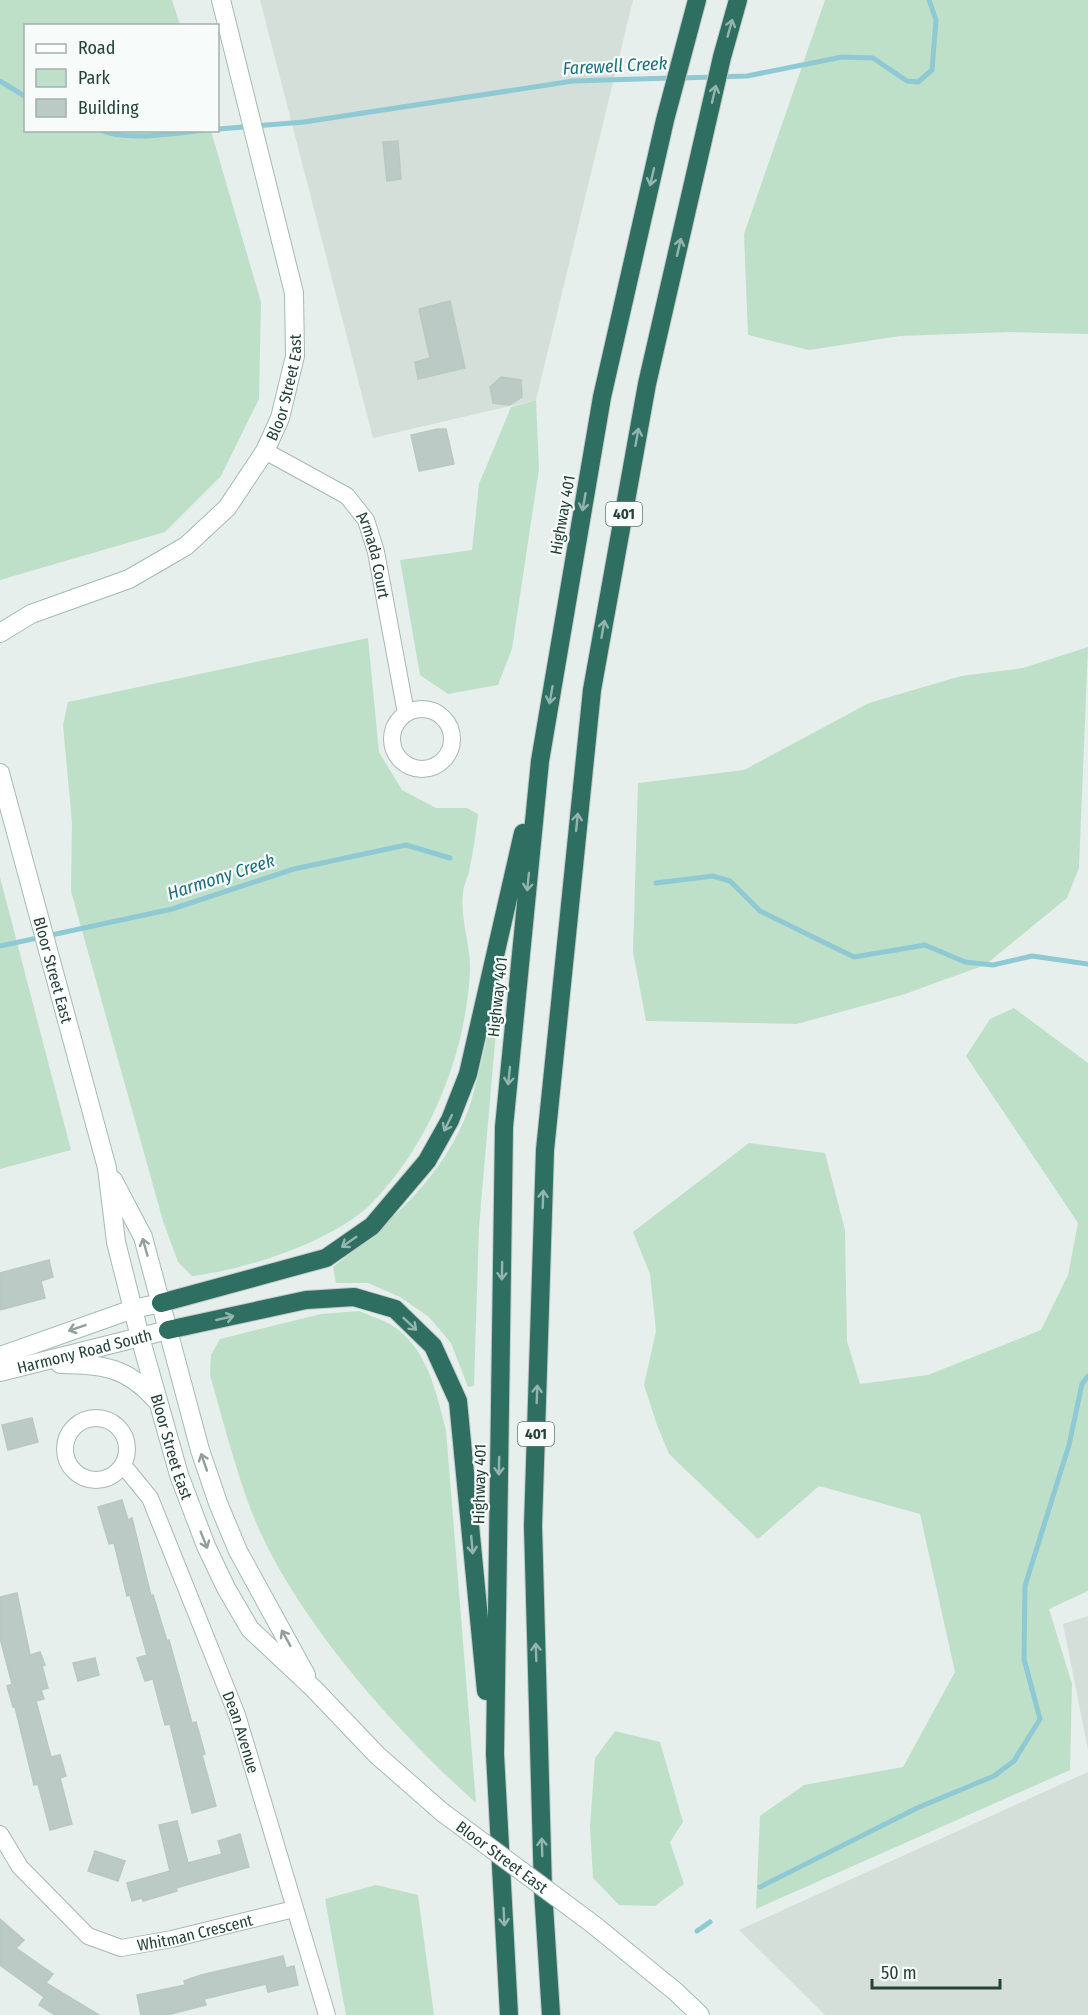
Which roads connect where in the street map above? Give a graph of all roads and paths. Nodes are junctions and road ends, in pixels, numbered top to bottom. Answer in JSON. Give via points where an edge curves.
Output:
{"nodes":[{"id":1,"x":221,"y":0,"type":"edge"},
{"id":2,"x":697,"y":0,"type":"edge"},
{"id":3,"x":738,"y":0,"type":"edge"},
{"id":4,"x":265,"y":451,"type":"junction"},
{"id":5,"x":0,"y":633,"type":"edge"},
{"id":6,"x":406,"y":713,"type":"dead end"},
{"id":7,"x":540,"y":761,"type":"junction"},
{"id":8,"x":0,"y":773,"type":"edge"},
{"id":9,"x":107,"y":1168,"type":"junction"},
{"id":10,"x":160,"y":1303,"type":"junction"},
{"id":11,"x":133,"y":1309,"type":"junction"},
{"id":12,"x":168,"y":1330,"type":"junction"},
{"id":13,"x":140,"y":1337,"type":"junction"},
{"id":14,"x":0,"y":1356,"type":"edge"},
{"id":15,"x":40,"y":1363,"type":"junction"},
{"id":16,"x":0,"y":1372,"type":"edge"},
{"id":17,"x":160,"y":1405,"type":"junction"},
{"id":18,"x":123,"y":1465,"type":"dead end"},
{"id":19,"x":314,"y":1689,"type":"junction"},
{"id":20,"x":495,"y":1754,"type":"junction"},
{"id":21,"x":0,"y":1834,"type":"edge"},
{"id":22,"x":294,"y":1909,"type":"junction"},
{"id":23,"x":548,"y":1968,"type":"junction"},
{"id":24,"x":327,"y":2015,"type":"edge"},
{"id":25,"x":509,"y":2015,"type":"edge"},
{"id":26,"x":551,"y":2015,"type":"edge"},
{"id":27,"x":558,"y":2015,"type":"edge"},
{"id":28,"x":699,"y":2015,"type":"edge"}],
"edges":[{"from":1,"to":4,"type":"main road","name":"Bloor Street East","via":[[289,265],[296,322],[289,388]]},
{"from":2,"to":7,"type":"highway","name":"Highway 401","number":"401","one_way":true,"via":[[665,120],[602,397]]},
{"from":23,"to":3,"type":"highway","number":"401","one_way":true,"via":[[533,1526],[544,1150],[592,690],[647,384]]},
{"from":4,"to":5,"type":"main road","name":"Bloor Street East","via":[[227,508],[186,546],[129,579],[31,614]]},
{"from":4,"to":6,"type":"street","name":"Armada Court","via":[[347,496],[366,520],[376,552]]},
{"from":7,"to":10,"type":"highway","one_way":true,"via":[[468,1074],[450,1120],[427,1161],[372,1226],[326,1258]]},
{"from":7,"to":20,"type":"highway","name":"Highway 401","number":"401","one_way":true,"via":[[504,1127]]},
{"from":8,"to":9,"type":"main road","name":"Bloor Street East"},
{"from":10,"to":9,"type":"main road","name":"Bloor Street East","one_way":true,"via":[[142,1237]]},
{"from":9,"to":11,"type":"main road","name":"Bloor Street East","via":[[116,1242]]},
{"from":10,"to":11,"type":"main road","name":"Harmony Road South"},
{"from":10,"to":12,"type":"main road","name":"Bloor Street East"},
{"from":11,"to":13,"type":"main road","name":"Bloor Street East"},
{"from":11,"to":14,"type":"main road","name":"Harmony Road South","one_way":true},
{"from":12,"to":13,"type":"main road","name":"Harmony Road South"},
{"from":19,"to":12,"type":"main road","name":"Bloor Street East","one_way":true,"via":[[238,1551],[218,1503]]},
{"from":12,"to":20,"type":"highway","one_way":true,"via":[[306,1300],[354,1297],[395,1309],[433,1346],[458,1401]]},
{"from":13,"to":15,"type":"main road","name":"Harmony Road South"},
{"from":13,"to":17,"type":"main road","name":"Bloor Street East"},
{"from":15,"to":16,"type":"main road","name":"Harmony Road South"},
{"from":15,"to":17,"type":"main road","via":[[102,1365],[138,1381]]},
{"from":17,"to":19,"type":"main road","name":"Bloor Street East","one_way":true,"via":[[179,1475],[226,1588],[250,1629]]},
{"from":18,"to":22,"type":"street","name":"Dean Avenue","via":[[150,1498],[237,1715]]},
{"from":19,"to":28,"type":"main road","name":"Bloor Street East","bridge":true,"via":[[376,1755],[442,1812],[594,1925]]},
{"from":20,"to":25,"type":"highway","name":"Highway 401","number":"401","one_way":true},
{"from":21,"to":22,"type":"street","name":"Whitman Crescent","via":[[20,1867],[88,1936],[122,1948]]},
{"from":22,"to":24,"type":"street","name":"Dean Avenue"},
{"from":23,"to":26,"type":"highway","number":"401"},
{"from":23,"to":27,"type":"highway"}]}
